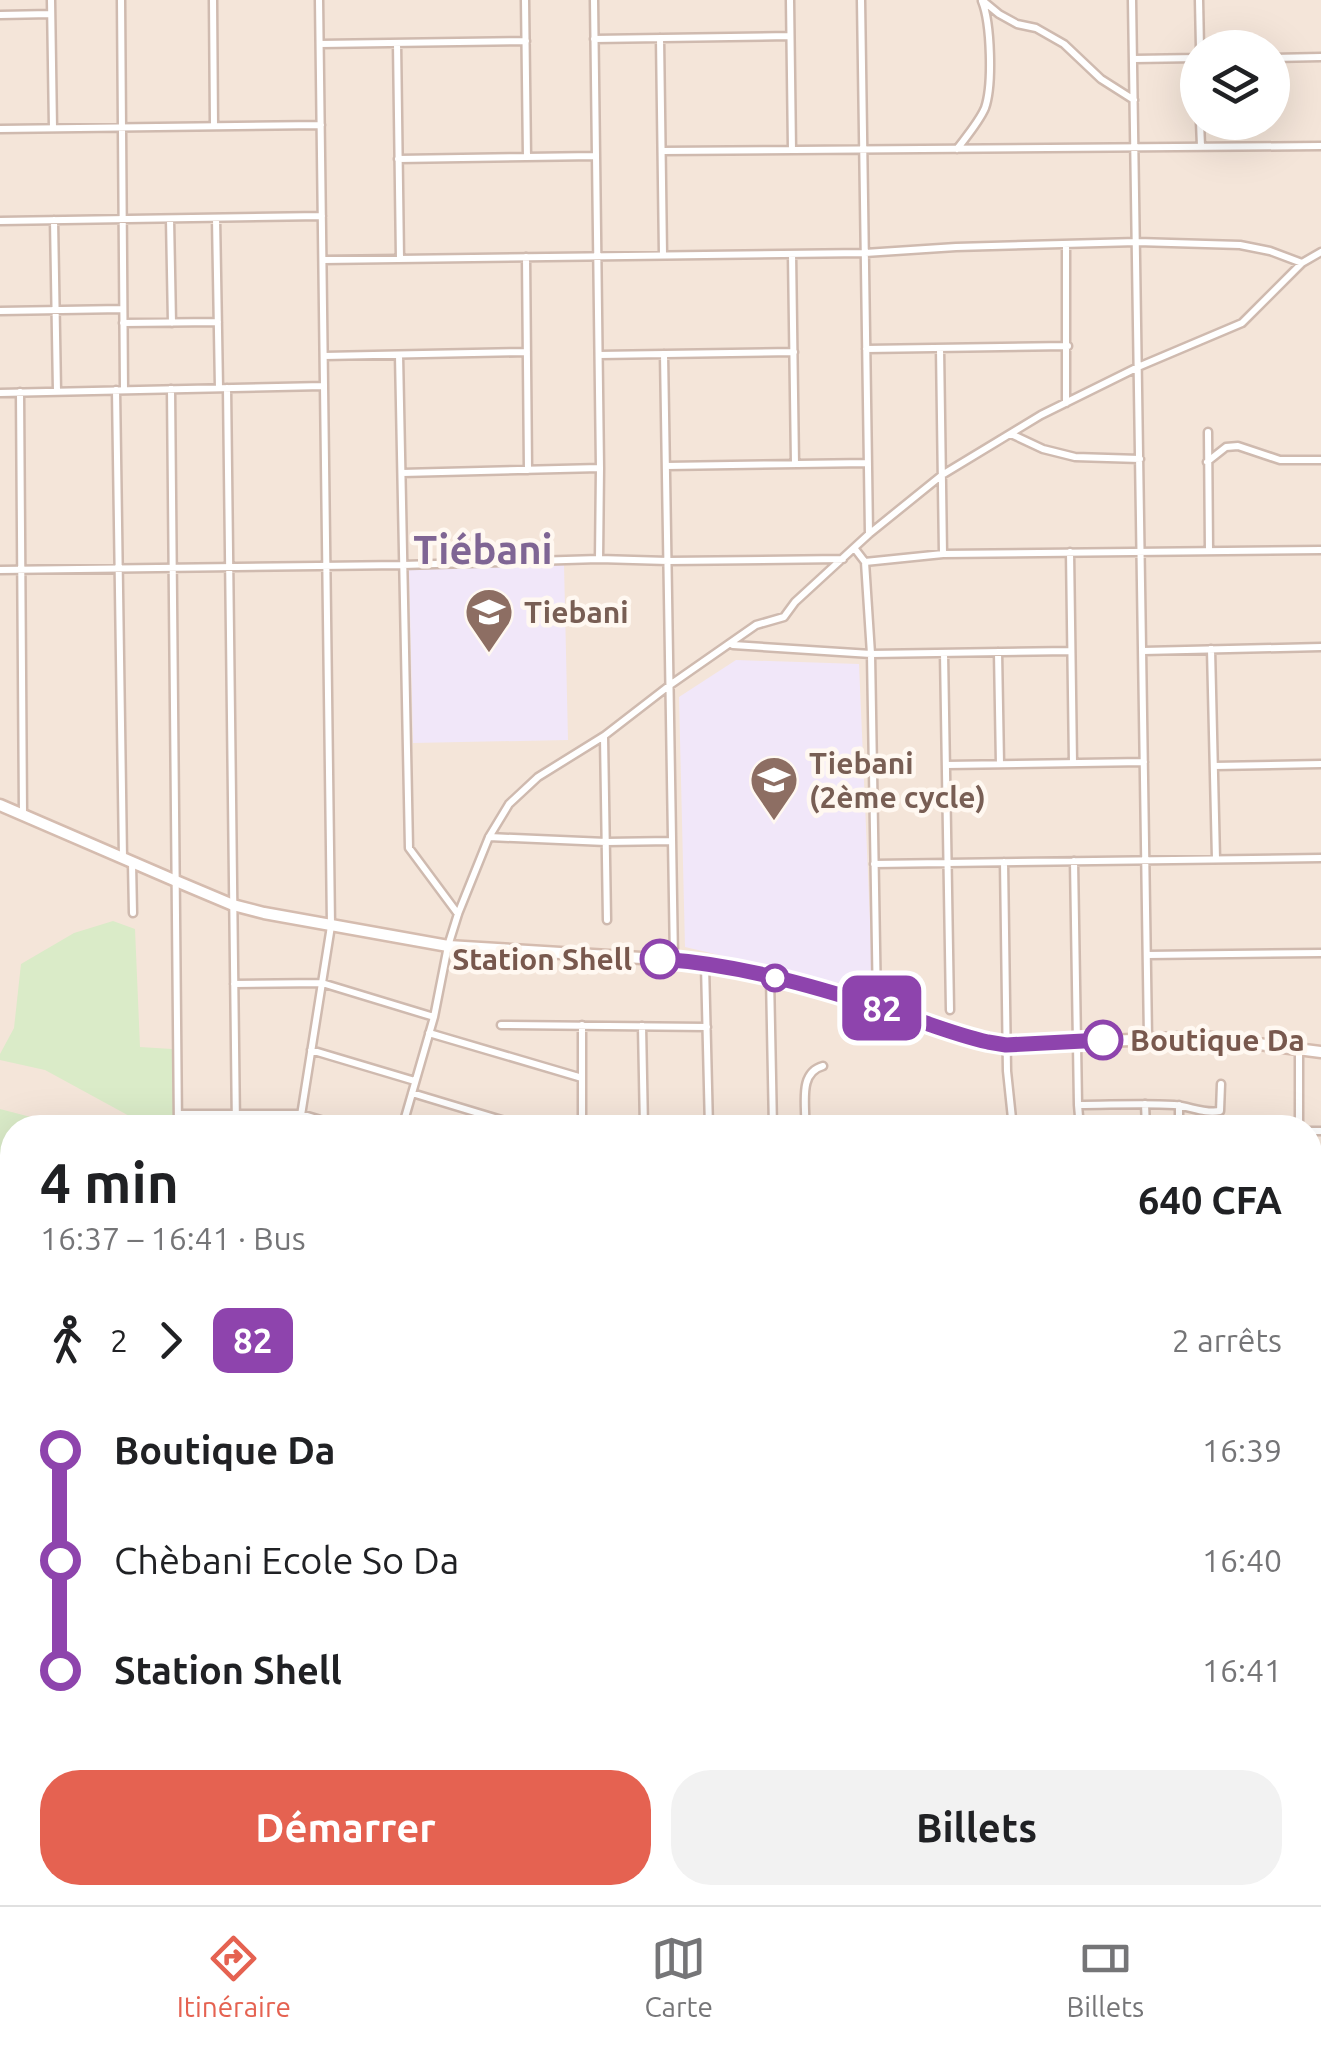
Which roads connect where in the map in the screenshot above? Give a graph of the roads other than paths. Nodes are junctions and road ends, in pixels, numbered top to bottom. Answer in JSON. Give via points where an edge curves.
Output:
{"nodes":[{"id":1,"x":51,"y":0,"type":"edge"},
{"id":2,"x":121,"y":0,"type":"edge"},
{"id":3,"x":213,"y":0,"type":"edge"},
{"id":4,"x":319,"y":0,"type":"edge"},
{"id":5,"x":525,"y":0,"type":"edge"},
{"id":6,"x":594,"y":0,"type":"edge"},
{"id":7,"x":790,"y":0,"type":"edge"},
{"id":8,"x":861,"y":0,"type":"edge"},
{"id":9,"x":982,"y":0,"type":"edge"},
{"id":10,"x":1132,"y":0,"type":"edge"},
{"id":11,"x":1199,"y":0,"type":"edge"},
{"id":12,"x":51,"y":14,"type":"junction"},
{"id":13,"x":0,"y":15,"type":"edge"},
{"id":14,"x":1200,"y":30,"type":"edge"},
{"id":15,"x":790,"y":36,"type":"junction"},
{"id":16,"x":660,"y":38,"type":"junction"},
{"id":17,"x":594,"y":39,"type":"junction"},
{"id":18,"x":526,"y":41,"type":"junction"},
{"id":19,"x":396,"y":43,"type":"junction"},
{"id":20,"x":320,"y":44,"type":"junction"},
{"id":21,"x":1290,"y":58,"type":"edge"},
{"id":22,"x":1321,"y":58,"type":"edge"},
{"id":23,"x":1180,"y":59,"type":"edge"},
{"id":24,"x":1134,"y":60,"type":"junction"},
{"id":25,"x":1134,"y":100,"type":"junction"},
{"id":26,"x":214,"y":125,"type":"junction"},
{"id":27,"x":321,"y":125,"type":"junction"},
{"id":28,"x":122,"y":127,"type":"junction"},
{"id":29,"x":53,"y":128,"type":"junction"},
{"id":30,"x":0,"y":129,"type":"edge"},
{"id":31,"x":1200,"y":140,"type":"edge"},
{"id":32,"x":1135,"y":146,"type":"junction"},
{"id":33,"x":1321,"y":146,"type":"edge"},
{"id":34,"x":1200,"y":147,"type":"junction"},
{"id":35,"x":956,"y":149,"type":"junction"},
{"id":36,"x":792,"y":150,"type":"junction"},
{"id":37,"x":863,"y":150,"type":"junction"},
{"id":38,"x":662,"y":151,"type":"junction"},
{"id":39,"x":596,"y":156,"type":"junction"},
{"id":40,"x":527,"y":157,"type":"junction"},
{"id":41,"x":398,"y":159,"type":"junction"},
{"id":42,"x":322,"y":216,"type":"junction"},
{"id":43,"x":170,"y":218,"type":"junction"},
{"id":44,"x":216,"y":218,"type":"junction"},
{"id":45,"x":123,"y":219,"type":"junction"},
{"id":46,"x":54,"y":220,"type":"junction"},
{"id":47,"x":0,"y":221,"type":"edge"},
{"id":48,"x":1136,"y":242,"type":"junction"},
{"id":49,"x":1066,"y":245,"type":"junction"},
{"id":50,"x":1321,"y":252,"type":"edge"},
{"id":51,"x":865,"y":253,"type":"junction"},
{"id":52,"x":792,"y":254,"type":"junction"},
{"id":53,"x":597,"y":256,"type":"junction"},
{"id":54,"x":664,"y":256,"type":"junction"},
{"id":55,"x":526,"y":257,"type":"junction"},
{"id":56,"x":400,"y":258,"type":"junction"},
{"id":57,"x":323,"y":260,"type":"junction"},
{"id":58,"x":1302,"y":263,"type":"junction"},
{"id":59,"x":124,"y":309,"type":"junction"},
{"id":60,"x":56,"y":310,"type":"junction"},
{"id":61,"x":0,"y":311,"type":"edge"},
{"id":62,"x":172,"y":322,"type":"junction"},
{"id":63,"x":218,"y":322,"type":"junction"},
{"id":64,"x":124,"y":323,"type":"junction"},
{"id":65,"x":1068,"y":346,"type":"junction"},
{"id":66,"x":940,"y":348,"type":"junction"},
{"id":67,"x":866,"y":349,"type":"junction"},
{"id":68,"x":527,"y":352,"type":"junction"},
{"id":69,"x":794,"y":352,"type":"junction"},
{"id":70,"x":399,"y":354,"type":"junction"},
{"id":71,"x":664,"y":354,"type":"junction"},
{"id":72,"x":599,"y":355,"type":"junction"},
{"id":73,"x":324,"y":356,"type":"junction"},
{"id":74,"x":1138,"y":366,"type":"junction"},
{"id":75,"x":324,"y":386,"type":"junction"},
{"id":76,"x":223,"y":388,"type":"junction"},
{"id":77,"x":171,"y":389,"type":"junction"},
{"id":78,"x":120,"y":390,"type":"junction"},
{"id":79,"x":0,"y":392,"type":"edge"},
{"id":80,"x":20,"y":392,"type":"junction"},
{"id":81,"x":57,"y":392,"type":"junction"},
{"id":82,"x":1066,"y":403,"type":"junction"},
{"id":83,"x":1208,"y":432,"type":"dead end"},
{"id":84,"x":1010,"y":434,"type":"junction"},
{"id":85,"x":1140,"y":459,"type":"junction"},
{"id":86,"x":1321,"y":460,"type":"edge"},
{"id":87,"x":1208,"y":462,"type":"junction"},
{"id":88,"x":868,"y":463,"type":"junction"},
{"id":89,"x":795,"y":464,"type":"junction"},
{"id":90,"x":666,"y":466,"type":"junction"},
{"id":91,"x":600,"y":468,"type":"junction"},
{"id":92,"x":528,"y":470,"type":"junction"},
{"id":93,"x":402,"y":473,"type":"junction"},
{"id":94,"x":942,"y":475,"type":"junction"},
{"id":95,"x":869,"y":534,"type":"junction"},
{"id":96,"x":855,"y":548,"type":"junction"},
{"id":97,"x":1321,"y":550,"type":"edge"},
{"id":98,"x":1209,"y":551,"type":"junction"},
{"id":99,"x":1070,"y":552,"type":"junction"},
{"id":100,"x":1141,"y":552,"type":"junction"},
{"id":101,"x":943,"y":554,"type":"junction"},
{"id":102,"x":599,"y":559,"type":"junction"},
{"id":103,"x":844,"y":559,"type":"junction"},
{"id":104,"x":668,"y":561,"type":"junction"},
{"id":105,"x":865,"y":562,"type":"junction"},
{"id":106,"x":403,"y":564,"type":"junction"},
{"id":107,"x":326,"y":566,"type":"junction"},
{"id":108,"x":229,"y":567,"type":"junction"},
{"id":109,"x":118,"y":568,"type":"junction"},
{"id":110,"x":173,"y":568,"type":"junction"},
{"id":111,"x":0,"y":570,"type":"edge"},
{"id":112,"x":22,"y":570,"type":"junction"},
{"id":113,"x":729,"y":645,"type":"junction"},
{"id":114,"x":1321,"y":647,"type":"edge"},
{"id":115,"x":1211,"y":650,"type":"junction"},
{"id":116,"x":1071,"y":651,"type":"junction"},
{"id":117,"x":1142,"y":651,"type":"junction"},
{"id":118,"x":998,"y":652,"type":"junction"},
{"id":119,"x":944,"y":653,"type":"junction"},
{"id":120,"x":871,"y":654,"type":"junction"},
{"id":121,"x":670,"y":685,"type":"junction"},
{"id":122,"x":604,"y":736,"type":"junction"},
{"id":123,"x":1073,"y":762,"type":"junction"},
{"id":124,"x":1144,"y":762,"type":"junction"},
{"id":125,"x":946,"y":764,"type":"junction"},
{"id":126,"x":1000,"y":764,"type":"junction"},
{"id":127,"x":1321,"y":764,"type":"edge"},
{"id":128,"x":1214,"y":766,"type":"junction"},
{"id":129,"x":0,"y":804,"type":"edge"},
{"id":130,"x":23,"y":815,"type":"junction"},
{"id":131,"x":489,"y":837,"type":"junction"},
{"id":132,"x":606,"y":842,"type":"junction"},
{"id":133,"x":672,"y":842,"type":"junction"},
{"id":134,"x":1321,"y":858,"type":"edge"},
{"id":135,"x":1216,"y":859,"type":"junction"},
{"id":136,"x":1146,"y":860,"type":"junction"},
{"id":137,"x":128,"y":861,"type":"junction"},
{"id":138,"x":1074,"y":861,"type":"junction"},
{"id":139,"x":1004,"y":862,"type":"junction"},
{"id":140,"x":947,"y":863,"type":"junction"},
{"id":141,"x":874,"y":864,"type":"junction"},
{"id":142,"x":176,"y":882,"type":"junction"},
{"id":143,"x":234,"y":904,"type":"junction"},
{"id":144,"x":133,"y":913,"type":"dead end"},
{"id":145,"x":458,"y":914,"type":"junction"},
{"id":146,"x":607,"y":920,"type":"dead end"},
{"id":147,"x":331,"y":926,"type":"junction"},
{"id":148,"x":448,"y":946,"type":"junction"},
{"id":149,"x":1321,"y":953,"type":"edge"},
{"id":150,"x":1147,"y":955,"type":"junction"},
{"id":151,"x":674,"y":960,"type":"junction"},
{"id":152,"x":706,"y":964,"type":"junction"},
{"id":153,"x":770,"y":976,"type":"junction"},
{"id":154,"x":234,"y":984,"type":"junction"},
{"id":155,"x":322,"y":984,"type":"junction"},
{"id":156,"x":876,"y":1006,"type":"junction"},
{"id":157,"x":950,"y":1010,"type":"dead end"},
{"id":158,"x":434,"y":1016,"type":"junction"},
{"id":159,"x":500,"y":1024,"type":"dead end"},
{"id":160,"x":582,"y":1025,"type":"junction"},
{"id":161,"x":642,"y":1026,"type":"junction"},
{"id":162,"x":707,"y":1026,"type":"junction"},
{"id":163,"x":429,"y":1033,"type":"junction"},
{"id":164,"x":1148,"y":1038,"type":"junction"},
{"id":165,"x":1077,"y":1041,"type":"junction"},
{"id":166,"x":1006,"y":1045,"type":"junction"},
{"id":167,"x":312,"y":1050,"type":"junction"},
{"id":168,"x":1299,"y":1050,"type":"junction"},
{"id":169,"x":1321,"y":1052,"type":"edge"},
{"id":170,"x":823,"y":1066,"type":"dead end"},
{"id":171,"x":582,"y":1078,"type":"junction"},
{"id":172,"x":416,"y":1081,"type":"junction"},
{"id":173,"x":1221,"y":1084,"type":"dead end"},
{"id":174,"x":412,"y":1093,"type":"junction"},
{"id":175,"x":1146,"y":1104,"type":"junction"},
{"id":176,"x":1078,"y":1105,"type":"junction"},
{"id":177,"x":1179,"y":1105,"type":"junction"},
{"id":178,"x":236,"y":1113,"type":"junction"},
{"id":179,"x":178,"y":1114,"type":"joint"},
{"id":180,"x":301,"y":1114,"type":"junction"},
{"id":181,"x":304,"y":1115,"type":"edge"},
{"id":182,"x":406,"y":1115,"type":"edge"},
{"id":183,"x":485,"y":1115,"type":"edge"},
{"id":184,"x":582,"y":1115,"type":"edge"},
{"id":185,"x":644,"y":1115,"type":"edge"},
{"id":186,"x":709,"y":1115,"type":"edge"},
{"id":187,"x":772,"y":1115,"type":"edge"},
{"id":188,"x":806,"y":1115,"type":"edge"},
{"id":189,"x":1013,"y":1115,"type":"edge"},
{"id":190,"x":1079,"y":1115,"type":"edge"},
{"id":191,"x":1146,"y":1115,"type":"edge"},
{"id":192,"x":1179,"y":1115,"type":"edge"},
{"id":193,"x":1300,"y":1115,"type":"edge"}],
"edges":[{"from":1,"to":12,"type":"street"},
{"from":2,"to":28,"type":"street"},
{"from":3,"to":26,"type":"street"},
{"from":4,"to":20,"type":"street"},
{"from":5,"to":18,"type":"street"},
{"from":6,"to":17,"type":"street"},
{"from":7,"to":15,"type":"street"},
{"from":8,"to":37,"type":"street"},
{"from":9,"to":25,"type":"street","via":[[1064,44]]},
{"from":9,"to":35,"type":"street","via":[[989,58],[984,108]]},
{"from":10,"to":24,"type":"street"},
{"from":11,"to":14,"type":"street"},
{"from":12,"to":13,"type":"street"},
{"from":12,"to":29,"type":"street"},
{"from":15,"to":16,"type":"street"},
{"from":15,"to":36,"type":"street"},
{"from":16,"to":17,"type":"street"},
{"from":16,"to":38,"type":"street"},
{"from":17,"to":39,"type":"street"},
{"from":18,"to":19,"type":"street"},
{"from":18,"to":40,"type":"street"},
{"from":19,"to":20,"type":"street"},
{"from":19,"to":41,"type":"street"},
{"from":20,"to":27,"type":"street"},
{"from":21,"to":22,"type":"street"},
{"from":23,"to":24,"type":"street"},
{"from":24,"to":25,"type":"street"},
{"from":25,"to":32,"type":"street"},
{"from":26,"to":27,"type":"street"},
{"from":26,"to":28,"type":"street"},
{"from":27,"to":42,"type":"street"},
{"from":28,"to":29,"type":"street"},
{"from":28,"to":45,"type":"street"},
{"from":29,"to":30,"type":"street"},
{"from":31,"to":34,"type":"street"},
{"from":32,"to":34,"type":"street"},
{"from":32,"to":35,"type":"street"},
{"from":32,"to":48,"type":"street"},
{"from":33,"to":34,"type":"street"},
{"from":35,"to":37,"type":"street"},
{"from":36,"to":37,"type":"street"},
{"from":36,"to":38,"type":"street"},
{"from":37,"to":51,"type":"street"},
{"from":38,"to":54,"type":"street"},
{"from":39,"to":40,"type":"street"},
{"from":39,"to":53,"type":"street"},
{"from":40,"to":41,"type":"street"},
{"from":41,"to":56,"type":"street"},
{"from":42,"to":44,"type":"street"},
{"from":42,"to":57,"type":"street"},
{"from":43,"to":44,"type":"street"},
{"from":43,"to":45,"type":"street"},
{"from":43,"to":62,"type":"street"},
{"from":44,"to":63,"type":"street"},
{"from":45,"to":46,"type":"street"},
{"from":45,"to":59,"type":"street"},
{"from":46,"to":47,"type":"street"},
{"from":46,"to":60,"type":"street"},
{"from":48,"to":49,"type":"street"},
{"from":48,"to":58,"type":"street","via":[[1240,245]]},
{"from":48,"to":74,"type":"street"},
{"from":49,"to":51,"type":"street"},
{"from":49,"to":65,"type":"street"},
{"from":50,"to":58,"type":"street"},
{"from":51,"to":52,"type":"street"},
{"from":51,"to":67,"type":"street"},
{"from":52,"to":54,"type":"street"},
{"from":52,"to":69,"type":"street"},
{"from":53,"to":54,"type":"street"},
{"from":53,"to":55,"type":"street"},
{"from":53,"to":72,"type":"street"},
{"from":55,"to":56,"type":"street"},
{"from":55,"to":68,"type":"street"},
{"from":56,"to":57,"type":"street"},
{"from":57,"to":73,"type":"street"},
{"from":58,"to":74,"type":"street","via":[[1242,323]]},
{"from":59,"to":60,"type":"street"},
{"from":59,"to":64,"type":"street"},
{"from":60,"to":61,"type":"street"},
{"from":60,"to":81,"type":"street"},
{"from":62,"to":63,"type":"street"},
{"from":62,"to":64,"type":"street"},
{"from":63,"to":76,"type":"street"},
{"from":64,"to":78,"type":"street"},
{"from":65,"to":66,"type":"street"},
{"from":65,"to":82,"type":"street"},
{"from":66,"to":67,"type":"street"},
{"from":66,"to":94,"type":"street"},
{"from":67,"to":88,"type":"street"},
{"from":68,"to":70,"type":"street"},
{"from":68,"to":92,"type":"street"},
{"from":69,"to":71,"type":"street"},
{"from":69,"to":89,"type":"street"},
{"from":70,"to":73,"type":"street"},
{"from":70,"to":93,"type":"street"},
{"from":71,"to":72,"type":"street"},
{"from":71,"to":90,"type":"street"},
{"from":72,"to":91,"type":"street"},
{"from":73,"to":75,"type":"street"},
{"from":74,"to":82,"type":"street"},
{"from":74,"to":85,"type":"street"},
{"from":75,"to":76,"type":"street"},
{"from":75,"to":107,"type":"street"},
{"from":76,"to":77,"type":"street"},
{"from":76,"to":108,"type":"street"},
{"from":77,"to":78,"type":"street"},
{"from":77,"to":110,"type":"street"},
{"from":78,"to":81,"type":"street"},
{"from":78,"to":109,"type":"street"},
{"from":79,"to":80,"type":"street"},
{"from":80,"to":81,"type":"street"},
{"from":80,"to":112,"type":"street"},
{"from":82,"to":84,"type":"street"},
{"from":83,"to":87,"type":"street"},
{"from":84,"to":85,"type":"street","via":[[1075,458]]},
{"from":84,"to":94,"type":"street"},
{"from":85,"to":100,"type":"street"},
{"from":86,"to":87,"type":"street","via":[[1280,460],[1238,446]]},
{"from":87,"to":98,"type":"street"},
{"from":88,"to":89,"type":"street"},
{"from":88,"to":95,"type":"street"},
{"from":89,"to":90,"type":"street"},
{"from":90,"to":104,"type":"street"},
{"from":91,"to":92,"type":"street"},
{"from":91,"to":102,"type":"street"},
{"from":92,"to":93,"type":"street"},
{"from":93,"to":106,"type":"street"},
{"from":94,"to":95,"type":"street"},
{"from":94,"to":101,"type":"street"},
{"from":95,"to":96,"type":"street"},
{"from":96,"to":103,"type":"street"},
{"from":96,"to":105,"type":"street"},
{"from":97,"to":98,"type":"street"},
{"from":98,"to":100,"type":"street"},
{"from":99,"to":100,"type":"street"},
{"from":99,"to":101,"type":"street"},
{"from":99,"to":116,"type":"street"},
{"from":100,"to":117,"type":"street"},
{"from":101,"to":105,"type":"street"},
{"from":102,"to":104,"type":"street"},
{"from":102,"to":106,"type":"street"},
{"from":103,"to":104,"type":"street"},
{"from":103,"to":113,"type":"street","via":[[784,616]]},
{"from":104,"to":121,"type":"street"},
{"from":105,"to":120,"type":"street"},
{"from":106,"to":107,"type":"street"},
{"from":106,"to":145,"type":"street","via":[[408,848]]},
{"from":107,"to":108,"type":"street"},
{"from":107,"to":147,"type":"street"},
{"from":108,"to":110,"type":"street"},
{"from":108,"to":143,"type":"street"},
{"from":109,"to":110,"type":"street"},
{"from":109,"to":112,"type":"street"},
{"from":109,"to":137,"type":"street"},
{"from":110,"to":142,"type":"street"},
{"from":111,"to":112,"type":"street"},
{"from":112,"to":130,"type":"street"},
{"from":113,"to":120,"type":"street"},
{"from":113,"to":121,"type":"street"},
{"from":114,"to":115,"type":"street"},
{"from":115,"to":117,"type":"street"},
{"from":115,"to":128,"type":"street"},
{"from":116,"to":118,"type":"street"},
{"from":116,"to":123,"type":"street"},
{"from":117,"to":124,"type":"street"},
{"from":118,"to":119,"type":"street"},
{"from":118,"to":126,"type":"street"},
{"from":119,"to":120,"type":"street"},
{"from":119,"to":125,"type":"street"},
{"from":120,"to":141,"type":"street"},
{"from":121,"to":122,"type":"street"},
{"from":121,"to":133,"type":"street"},
{"from":122,"to":131,"type":"street","via":[[538,777],[508,804]]},
{"from":122,"to":132,"type":"street"},
{"from":123,"to":124,"type":"street"},
{"from":123,"to":126,"type":"street"},
{"from":124,"to":136,"type":"street"},
{"from":125,"to":126,"type":"street"},
{"from":125,"to":140,"type":"street"},
{"from":127,"to":128,"type":"street"},
{"from":128,"to":135,"type":"street"},
{"from":129,"to":130,"type":"main road"},
{"from":130,"to":137,"type":"main road"},
{"from":131,"to":132,"type":"street"},
{"from":131,"to":145,"type":"street"},
{"from":132,"to":133,"type":"street"},
{"from":132,"to":146,"type":"street"},
{"from":133,"to":151,"type":"street"},
{"from":134,"to":135,"type":"street"},
{"from":135,"to":136,"type":"street"},
{"from":136,"to":138,"type":"street"},
{"from":136,"to":150,"type":"street"},
{"from":137,"to":142,"type":"main road"},
{"from":137,"to":144,"type":"street"},
{"from":138,"to":139,"type":"street"},
{"from":138,"to":165,"type":"street"},
{"from":139,"to":140,"type":"street"},
{"from":139,"to":166,"type":"street"},
{"from":140,"to":141,"type":"street"},
{"from":140,"to":157,"type":"street"},
{"from":141,"to":156,"type":"street"},
{"from":142,"to":143,"type":"main road"},
{"from":142,"to":179,"type":"street"},
{"from":143,"to":147,"type":"main road"},
{"from":143,"to":154,"type":"street"},
{"from":145,"to":148,"type":"street"},
{"from":147,"to":148,"type":"main road"},
{"from":147,"to":155,"type":"street"},
{"from":148,"to":151,"type":"main road"},
{"from":148,"to":158,"type":"street"},
{"from":149,"to":150,"type":"street"},
{"from":150,"to":164,"type":"street"},
{"from":151,"to":152,"type":"main road"},
{"from":152,"to":153,"type":"main road"},
{"from":152,"to":162,"type":"street"},
{"from":153,"to":156,"type":"main road"},
{"from":153,"to":187,"type":"street"},
{"from":154,"to":155,"type":"street"},
{"from":154,"to":178,"type":"street"},
{"from":155,"to":158,"type":"street"},
{"from":155,"to":167,"type":"street"},
{"from":156,"to":166,"type":"main road"},
{"from":158,"to":163,"type":"street"},
{"from":159,"to":160,"type":"street"},
{"from":160,"to":161,"type":"street"},
{"from":160,"to":171,"type":"street"},
{"from":161,"to":162,"type":"street"},
{"from":161,"to":185,"type":"street"},
{"from":162,"to":186,"type":"street"},
{"from":163,"to":171,"type":"street"},
{"from":163,"to":172,"type":"street"},
{"from":164,"to":165,"type":"main road"},
{"from":164,"to":168,"type":"main road","via":[[1204,1037]]},
{"from":165,"to":166,"type":"main road"},
{"from":165,"to":176,"type":"street"},
{"from":166,"to":189,"type":"street"},
{"from":167,"to":172,"type":"street"},
{"from":167,"to":180,"type":"street"},
{"from":168,"to":169,"type":"main road"},
{"from":168,"to":193,"type":"street"},
{"from":170,"to":188,"type":"street","via":[[806,1079]]},
{"from":171,"to":184,"type":"street"},
{"from":172,"to":174,"type":"street"},
{"from":173,"to":177,"type":"street","via":[[1220,1111]]},
{"from":174,"to":182,"type":"street"},
{"from":174,"to":183,"type":"street"},
{"from":175,"to":176,"type":"street"},
{"from":175,"to":177,"type":"street"},
{"from":175,"to":191,"type":"street"},
{"from":176,"to":190,"type":"street"},
{"from":177,"to":192,"type":"street"},
{"from":178,"to":179,"type":"street"},
{"from":178,"to":180,"type":"street"},
{"from":180,"to":181,"type":"street"}]}
